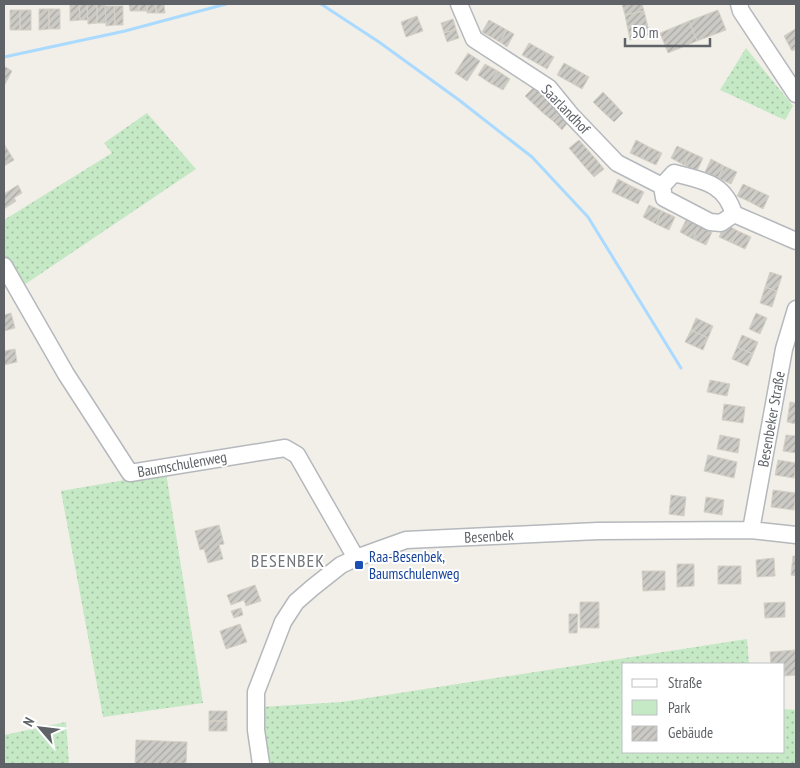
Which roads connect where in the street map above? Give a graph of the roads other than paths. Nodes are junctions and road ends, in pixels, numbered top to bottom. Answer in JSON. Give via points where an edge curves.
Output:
{"nodes":[{"id":1,"x":459,"y":4,"type":"edge"},
{"id":2,"x":739,"y":4,"type":"edge"},
{"id":3,"x":796,"y":94,"type":"edge"},
{"id":4,"x":662,"y":186,"type":"junction"},
{"id":5,"x":734,"y":214,"type":"junction"},
{"id":6,"x":796,"y":241,"type":"edge"},
{"id":7,"x":4,"y":266,"type":"edge"},
{"id":8,"x":796,"y":308,"type":"edge"},
{"id":9,"x":751,"y":530,"type":"junction"},
{"id":10,"x":796,"y":535,"type":"edge"},
{"id":11,"x":356,"y":558,"type":"junction"},
{"id":12,"x":261,"y":764,"type":"edge"}],
"edges":[{"from":1,"to":4,"type":"street","name":"Saarlandhof","via":[[474,39],[549,88],[617,163]]},
{"from":2,"to":3,"type":"street"},
{"from":4,"to":5,"type":"street","name":"Saarlandhof","via":[[664,198],[710,222],[721,223]]},
{"from":4,"to":5,"type":"street","via":[[674,173],[710,183],[730,200]]},
{"from":5,"to":6,"type":"street"},
{"from":7,"to":11,"type":"street","name":"Baumschulenweg","via":[[66,374],[130,473],[285,448],[297,455]]},
{"from":8,"to":9,"type":"street","name":"Besenbeker Straße","via":[[784,349]]},
{"from":9,"to":10,"type":"street","name":"Besenbek"},
{"from":9,"to":11,"type":"street","name":"Besenbek","via":[[598,531],[406,540]]},
{"from":11,"to":12,"type":"street","name":"Besenbek","via":[[296,602],[283,622],[256,692],[256,730]]}]}
